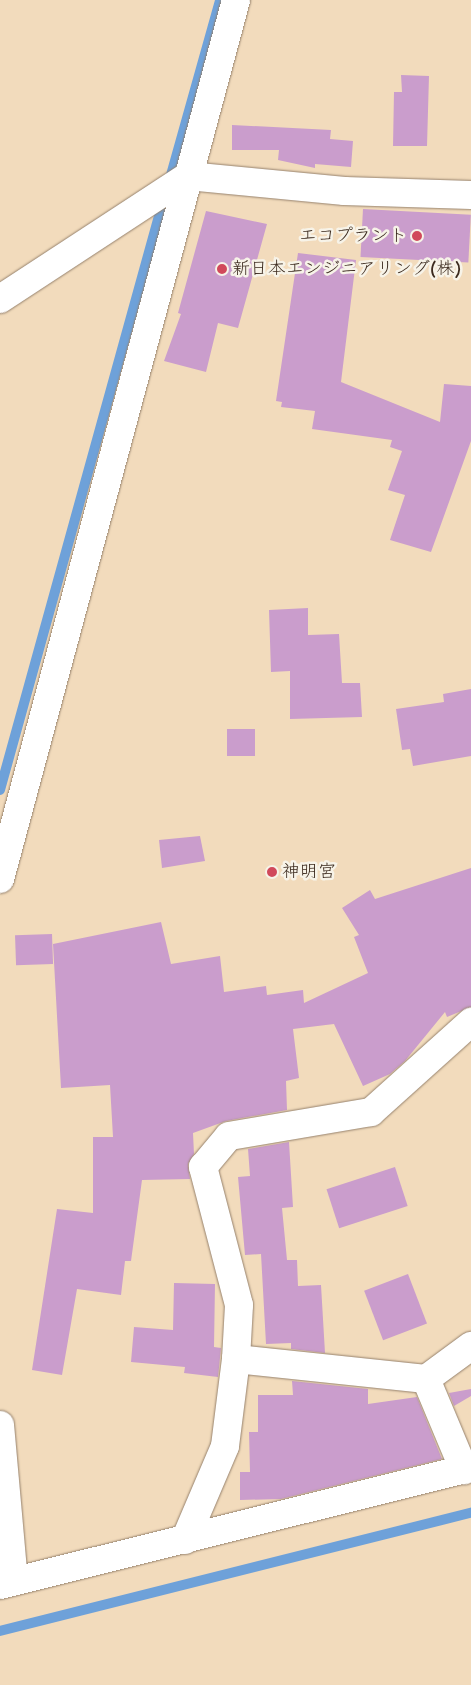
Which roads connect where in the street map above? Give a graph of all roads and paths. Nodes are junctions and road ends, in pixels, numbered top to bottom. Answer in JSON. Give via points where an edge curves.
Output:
{"nodes":[{"id":1,"x":236,"y":0,"type":"edge"},
{"id":2,"x":188,"y":176,"type":"junction"},
{"id":3,"x":471,"y":195,"type":"edge"},
{"id":4,"x":0,"y":300,"type":"edge"},
{"id":5,"x":0,"y":879,"type":"edge"},
{"id":6,"x":471,"y":1022,"type":"edge"},
{"id":7,"x":471,"y":1346,"type":"edge"},
{"id":8,"x":236,"y":1359,"type":"junction"},
{"id":9,"x":426,"y":1379,"type":"junction"},
{"id":10,"x":0,"y":1425,"type":"edge"},
{"id":11,"x":467,"y":1469,"type":"edge"},
{"id":12,"x":185,"y":1540,"type":"junction"},
{"id":13,"x":7,"y":1583,"type":"edge"}],
"edges":[{"from":1,"to":2,"type":"street"},
{"from":2,"to":3,"type":"street","via":[[344,191]]},
{"from":2,"to":4,"type":"street"},
{"from":2,"to":5,"type":"street"},
{"from":6,"to":8,"type":"street","via":[[371,1112],[229,1136],[203,1167],[239,1305]]},
{"from":7,"to":9,"type":"street"},
{"from":8,"to":9,"type":"street"},
{"from":8,"to":12,"type":"street","via":[[225,1446]]},
{"from":9,"to":11,"type":"street"},
{"from":10,"to":13,"type":"street"},
{"from":11,"to":12,"type":"street"},
{"from":12,"to":13,"type":"street"}]}
